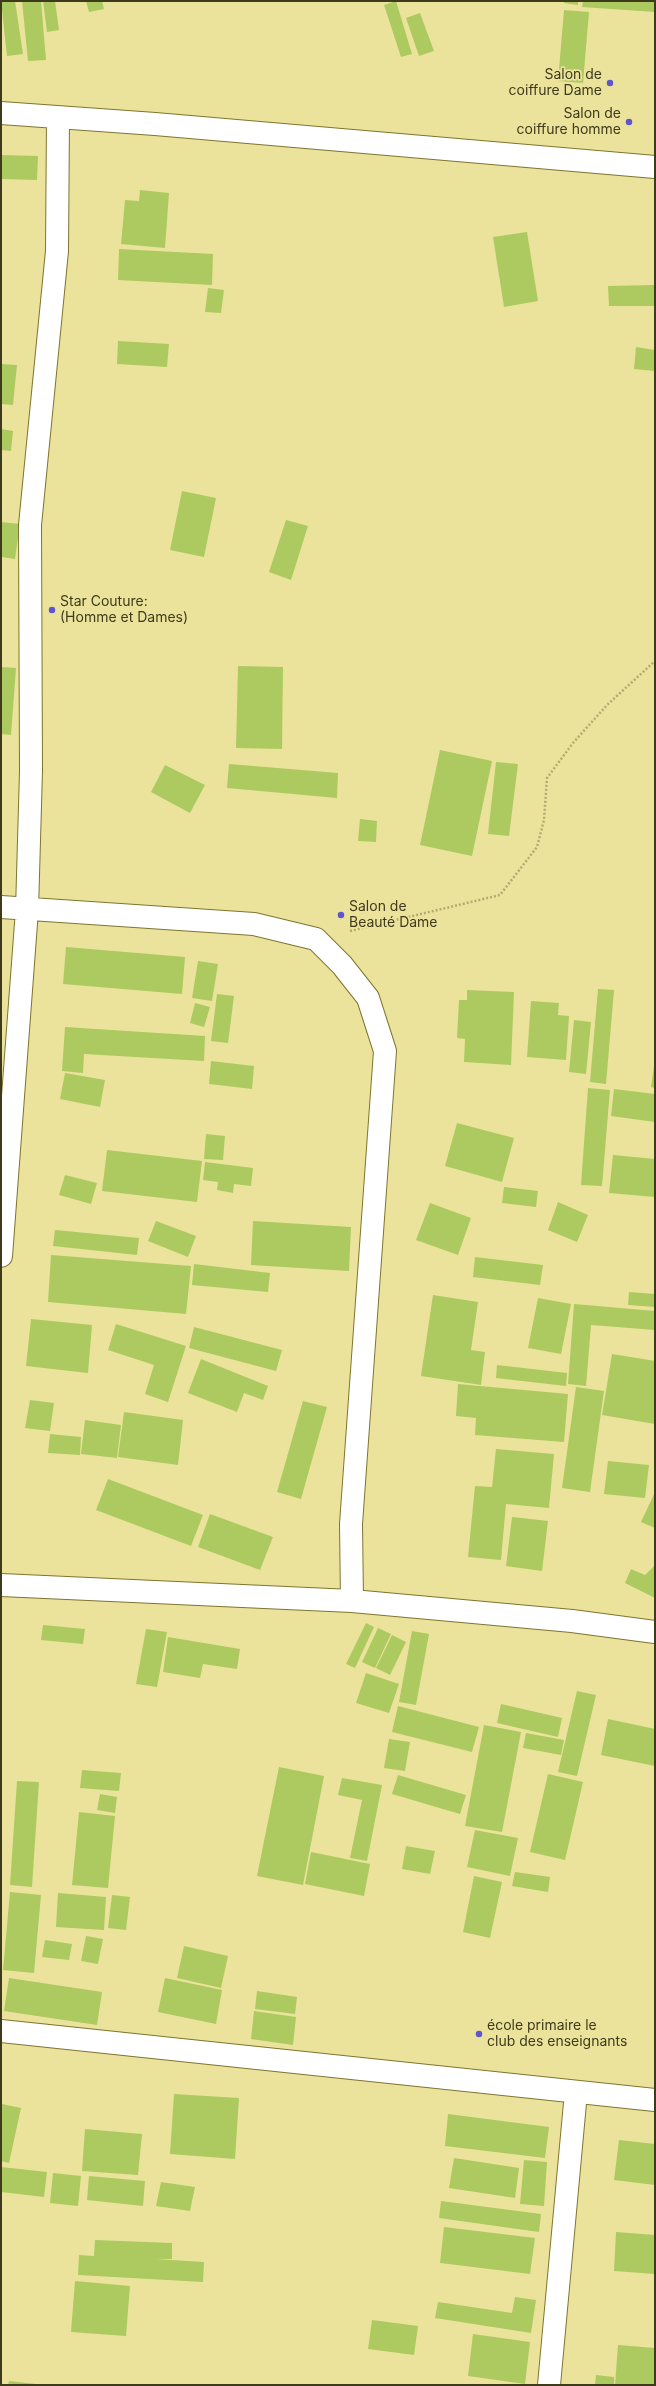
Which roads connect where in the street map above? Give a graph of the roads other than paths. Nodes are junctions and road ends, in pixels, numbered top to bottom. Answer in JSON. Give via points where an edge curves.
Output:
{"nodes":[{"id":1,"x":1,"y":113,"type":"edge"},
{"id":2,"x":58,"y":118,"type":"junction"},
{"id":3,"x":655,"y":167,"type":"edge"},
{"id":4,"x":1,"y":908,"type":"edge"},
{"id":5,"x":27,"y":910,"type":"junction"},
{"id":6,"x":1,"y":1256,"type":"edge"},
{"id":7,"x":1,"y":1585,"type":"edge"},
{"id":8,"x":352,"y":1601,"type":"junction"},
{"id":9,"x":655,"y":1632,"type":"edge"},
{"id":10,"x":1,"y":2031,"type":"edge"},
{"id":11,"x":576,"y":2092,"type":"junction"},
{"id":12,"x":655,"y":2100,"type":"edge"},
{"id":13,"x":549,"y":2385,"type":"edge"}],
"edges":[{"from":1,"to":2,"type":"street"},
{"from":2,"to":3,"type":"street"},
{"from":2,"to":5,"type":"street","via":[[57,251],[30,525],[31,771]]},
{"from":4,"to":5,"type":"street"},
{"from":5,"to":6,"type":"street"},
{"from":5,"to":8,"type":"street","via":[[254,924],[316,939],[342,965],[368,998],[385,1051],[352,1524]]},
{"from":7,"to":8,"type":"street"},
{"from":8,"to":9,"type":"street","via":[[572,1620]]},
{"from":10,"to":11,"type":"street"},
{"from":11,"to":12,"type":"street"},
{"from":11,"to":13,"type":"street"}]}
